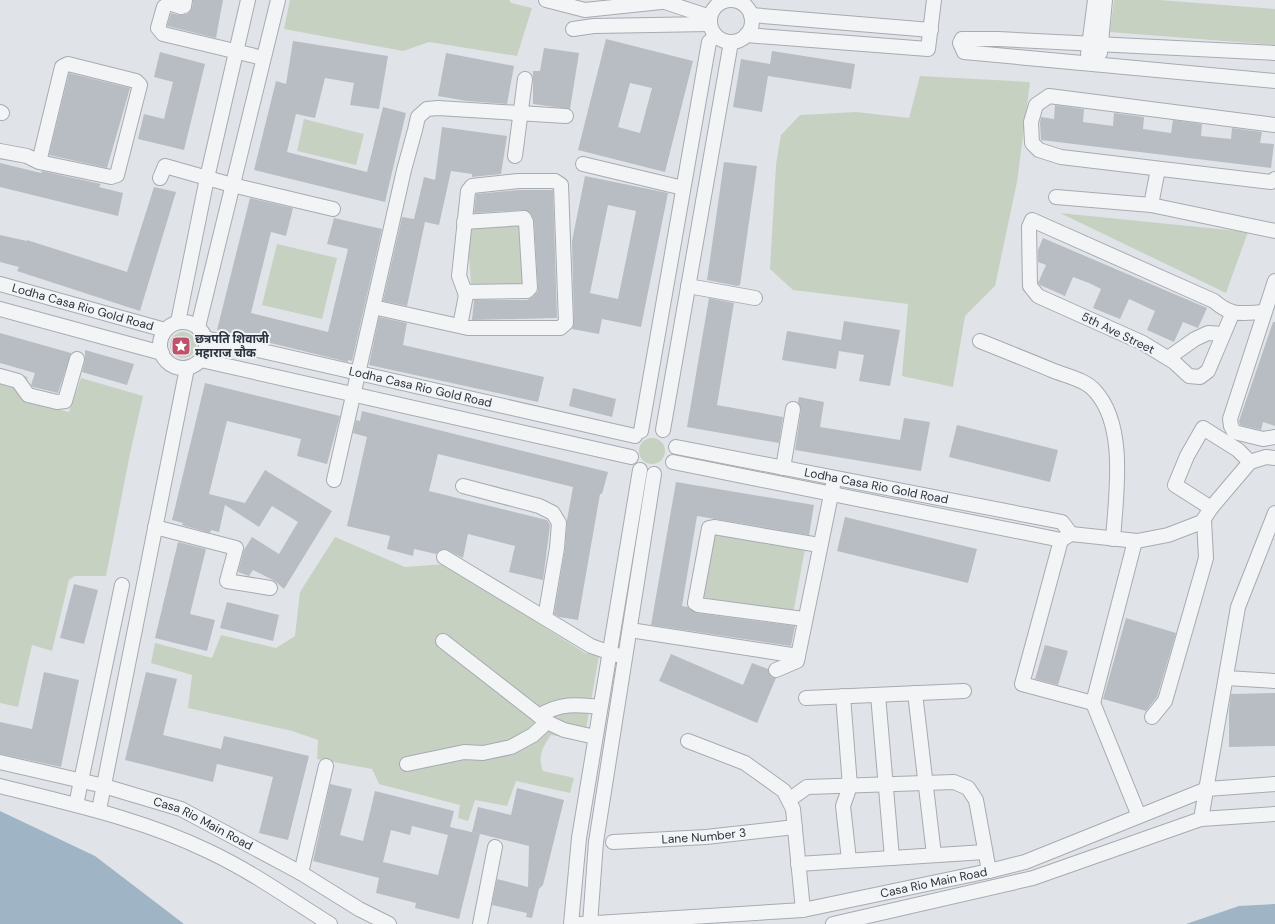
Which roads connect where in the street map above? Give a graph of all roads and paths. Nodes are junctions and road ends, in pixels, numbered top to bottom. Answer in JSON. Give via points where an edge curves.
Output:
{"nodes":[{"id":1,"x":185,"y":0,"type":"edge"},
{"id":2,"x":248,"y":0,"type":"edge"},
{"id":3,"x":278,"y":0,"type":"edge"},
{"id":4,"x":546,"y":0,"type":"edge"},
{"id":5,"x":934,"y":0,"type":"edge"},
{"id":6,"x":1095,"y":0,"type":"edge"},
{"id":7,"x":1105,"y":0,"type":"edge"},
{"id":8,"x":660,"y":1,"type":"edge"},
{"id":9,"x":722,"y":1,"type":"edge"},
{"id":10,"x":749,"y":8,"type":"edge"},
{"id":11,"x":712,"y":26,"type":"junction"},
{"id":12,"x":573,"y":29,"type":"dead end"},
{"id":13,"x":931,"y":30,"type":"junction"},
{"id":14,"x":746,"y":35,"type":"junction"},
{"id":15,"x":731,"y":42,"type":"junction"},
{"id":16,"x":1095,"y":45,"type":"junction"},
{"id":17,"x":236,"y":52,"type":"junction"},
{"id":18,"x":1275,"y":54,"type":"edge"},
{"id":19,"x":263,"y":58,"type":"junction"},
{"id":20,"x":1094,"y":64,"type":"junction"},
{"id":21,"x":525,"y":79,"type":"dead end"},
{"id":22,"x":1275,"y":80,"type":"edge"},
{"id":23,"x":520,"y":113,"type":"junction"},
{"id":24,"x":566,"y":116,"type":"dead end"},
{"id":25,"x":1275,"y":125,"type":"edge"},
{"id":26,"x":0,"y":151,"type":"edge"},
{"id":27,"x":516,"y":156,"type":"dead end"},
{"id":28,"x":39,"y":162,"type":"junction"},
{"id":29,"x":583,"y":164,"type":"dead end"},
{"id":30,"x":1158,"y":169,"type":"junction"},
{"id":31,"x":160,"y":178,"type":"dead end"},
{"id":32,"x":207,"y":178,"type":"junction"},
{"id":33,"x":1275,"y":179,"type":"edge"},
{"id":34,"x":232,"y":185,"type":"junction"},
{"id":35,"x":683,"y":188,"type":"junction"},
{"id":36,"x":1056,"y":197,"type":"dead end"},
{"id":37,"x":1151,"y":205,"type":"junction"},
{"id":38,"x":333,"y":209,"type":"dead end"},
{"id":39,"x":464,"y":222,"type":"junction"},
{"id":40,"x":1275,"y":231,"type":"edge"},
{"id":41,"x":1275,"y":281,"type":"edge"},
{"id":42,"x":0,"y":284,"type":"edge"},
{"id":43,"x":688,"y":286,"type":"junction"},
{"id":44,"x":465,"y":292,"type":"junction"},
{"id":45,"x":755,"y":298,"type":"dead end"},
{"id":46,"x":373,"y":307,"type":"junction"},
{"id":47,"x":0,"y":309,"type":"edge"},
{"id":48,"x":1233,"y":312,"type":"junction"},
{"id":49,"x":1264,"y":312,"type":"junction"},
{"id":50,"x":178,"y":322,"type":"junction"},
{"id":51,"x":460,"y":326,"type":"junction"},
{"id":52,"x":165,"y":330,"type":"junction"},
{"id":53,"x":202,"y":332,"type":"junction"},
{"id":54,"x":1223,"y":334,"type":"junction"},
{"id":55,"x":980,"y":341,"type":"dead end"},
{"id":56,"x":162,"y":353,"type":"junction"},
{"id":57,"x":1168,"y":358,"type":"junction"},
{"id":58,"x":77,"y":359,"type":"dead end"},
{"id":59,"x":201,"y":360,"type":"junction"},
{"id":60,"x":187,"y":368,"type":"junction"},
{"id":61,"x":358,"y":373,"type":"junction"},
{"id":62,"x":0,"y":376,"type":"edge"},
{"id":63,"x":353,"y":394,"type":"junction"},
{"id":64,"x":793,"y":409,"type":"dead end"},
{"id":65,"x":663,"y":430,"type":"junction"},
{"id":66,"x":638,"y":433,"type":"junction"},
{"id":67,"x":1275,"y":437,"type":"edge"},
{"id":68,"x":676,"y":448,"type":"junction"},
{"id":69,"x":631,"y":457,"type":"junction"},
{"id":70,"x":1275,"y":458,"type":"edge"},
{"id":71,"x":673,"y":462,"type":"junction"},
{"id":72,"x":1250,"y":462,"type":"junction"},
{"id":73,"x":783,"y":468,"type":"junction"},
{"id":74,"x":640,"y":470,"type":"junction"},
{"id":75,"x":654,"y":474,"type":"junction"},
{"id":76,"x":835,"y":478,"type":"junction"},
{"id":77,"x":334,"y":480,"type":"dead end"},
{"id":78,"x":463,"y":486,"type":"dead end"},
{"id":79,"x":831,"y":494,"type":"junction"},
{"id":80,"x":1275,"y":513,"type":"edge"},
{"id":81,"x":1207,"y":514,"type":"junction"},
{"id":82,"x":155,"y":527,"type":"junction"},
{"id":83,"x":1066,"y":537,"type":"junction"},
{"id":84,"x":1113,"y":539,"type":"junction"},
{"id":85,"x":1135,"y":541,"type":"junction"},
{"id":86,"x":819,"y":545,"type":"junction"},
{"id":87,"x":444,"y":557,"type":"dead end"},
{"id":88,"x":122,"y":585,"type":"dead end"},
{"id":89,"x":270,"y":588,"type":"dead end"},
{"id":90,"x":545,"y":618,"type":"junction"},
{"id":91,"x":804,"y":620,"type":"junction"},
{"id":92,"x":630,"y":630,"type":"junction"},
{"id":93,"x":443,"y":641,"type":"dead end"},
{"id":94,"x":609,"y":654,"type":"junction"},
{"id":95,"x":626,"y":656,"type":"junction"},
{"id":96,"x":798,"y":656,"type":"junction"},
{"id":97,"x":776,"y":670,"type":"dead end"},
{"id":98,"x":605,"y":676,"type":"junction"},
{"id":99,"x":1226,"y":678,"type":"junction"},
{"id":100,"x":622,"y":679,"type":"junction"},
{"id":101,"x":1275,"y":681,"type":"edge"},
{"id":102,"x":964,"y":691,"type":"dead end"},
{"id":103,"x":916,"y":694,"type":"junction"},
{"id":104,"x":878,"y":695,"type":"junction"},
{"id":105,"x":843,"y":696,"type":"junction"},
{"id":106,"x":806,"y":698,"type":"dead end"},
{"id":107,"x":1093,"y":703,"type":"junction"},
{"id":108,"x":600,"y":707,"type":"junction"},
{"id":109,"x":1152,"y":717,"type":"dead end"},
{"id":110,"x":543,"y":719,"type":"junction"},
{"id":111,"x":595,"y":737,"type":"junction"},
{"id":112,"x":688,"y":741,"type":"dead end"},
{"id":113,"x":0,"y":762,"type":"edge"},
{"id":114,"x":408,"y":764,"type":"dead end"},
{"id":115,"x":326,"y":766,"type":"dead end"},
{"id":116,"x":81,"y":781,"type":"junction"},
{"id":117,"x":926,"y":783,"type":"junction"},
{"id":118,"x":886,"y":784,"type":"junction"},
{"id":119,"x":1275,"y":784,"type":"edge"},
{"id":120,"x":0,"y":786,"type":"edge"},
{"id":121,"x":104,"y":786,"type":"junction"},
{"id":122,"x":850,"y":786,"type":"junction"},
{"id":123,"x":1206,"y":789,"type":"junction"},
{"id":124,"x":789,"y":800,"type":"junction"},
{"id":125,"x":76,"y":805,"type":"junction"},
{"id":126,"x":99,"y":810,"type":"junction"},
{"id":127,"x":1275,"y":814,"type":"edge"},
{"id":128,"x":1139,"y":816,"type":"junction"},
{"id":129,"x":582,"y":818,"type":"junction"},
{"id":130,"x":1201,"y":820,"type":"junction"},
{"id":131,"x":600,"y":821,"type":"junction"},
{"id":132,"x":795,"y":827,"type":"junction"},
{"id":133,"x":613,"y":842,"type":"dead end"},
{"id":134,"x":495,"y":847,"type":"dead end"},
{"id":135,"x":985,"y":852,"type":"junction"},
{"id":136,"x":934,"y":855,"type":"junction"},
{"id":137,"x":892,"y":858,"type":"junction"},
{"id":138,"x":849,"y":860,"type":"junction"},
{"id":139,"x":798,"y":864,"type":"junction"},
{"id":140,"x":989,"y":871,"type":"junction"},
{"id":141,"x":301,"y":873,"type":"junction"},
{"id":142,"x":803,"y":910,"type":"junction"},
{"id":143,"x":587,"y":923,"type":"edge"},
{"id":144,"x":330,"y":924,"type":"edge"},
{"id":145,"x":390,"y":924,"type":"edge"},
{"id":146,"x":480,"y":924,"type":"edge"},
{"id":147,"x":571,"y":924,"type":"edge"},
{"id":148,"x":833,"y":924,"type":"edge"}],
"edges":[{"from":1,"to":17,"type":"street","via":[[184,6],[181,7],[169,3],[164,7],[158,28],[162,34]]},
{"from":2,"to":17,"type":"street"},
{"from":3,"to":19,"type":"street"},
{"from":4,"to":8,"type":"street","via":[[585,10]]},
{"from":5,"to":13,"type":"street"},
{"from":6,"to":16,"type":"street"},
{"from":7,"to":16,"type":"street"},
{"from":8,"to":11,"type":"street"},
{"from":9,"to":10,"type":"street","via":[[736,0]]},
{"from":9,"to":11,"type":"street","via":[[716,5]]},
{"from":10,"to":13,"type":"street"},
{"from":10,"to":14,"type":"street","via":[[750,29]]},
{"from":11,"to":12,"type":"street","via":[[594,26]]},
{"from":11,"to":15,"type":"street","via":[[721,40]]},
{"from":11,"to":35,"type":"street"},
{"from":13,"to":14,"type":"street","via":[[928,49]]},
{"from":14,"to":15,"type":"street"},
{"from":15,"to":43,"type":"street"},
{"from":16,"to":18,"type":"street"},
{"from":16,"to":20,"type":"street"},
{"from":16,"to":20,"type":"street","via":[[991,39],[962,39],[960,43],[964,52]]},
{"from":17,"to":19,"type":"street"},
{"from":17,"to":32,"type":"street"},
{"from":19,"to":34,"type":"street"},
{"from":20,"to":22,"type":"street"},
{"from":21,"to":23,"type":"street"},
{"from":23,"to":24,"type":"street"},
{"from":23,"to":27,"type":"street"},
{"from":23,"to":46,"type":"street","via":[[438,108],[427,109],[418,117]]},
{"from":25,"to":30,"type":"street","via":[[1049,96],[1036,105],[1031,122],[1032,143],[1039,150],[1061,158]]},
{"from":26,"to":28,"type":"street","via":[[27,156]]},
{"from":28,"to":28,"type":"street","via":[[111,177],[117,175],[140,85],[136,80],[68,64],[62,67]]},
{"from":29,"to":35,"type":"street"},
{"from":30,"to":33,"type":"street","via":[[1271,182]]},
{"from":30,"to":37,"type":"street"},
{"from":31,"to":32,"type":"street","via":[[165,166]]},
{"from":32,"to":34,"type":"street"},
{"from":32,"to":50,"type":"street"},
{"from":34,"to":38,"type":"street"},
{"from":34,"to":53,"type":"street"},
{"from":35,"to":66,"type":"street"},
{"from":36,"to":37,"type":"street"},
{"from":37,"to":40,"type":"street"},
{"from":39,"to":44,"type":"street","via":[[460,276]]},
{"from":39,"to":44,"type":"street","via":[[524,218],[530,288]]},
{"from":39,"to":51,"type":"street","via":[[468,190],[472,186],[518,181],[555,181],[561,185],[566,323],[560,328]]},
{"from":41,"to":49,"type":"street"},
{"from":42,"to":52,"type":"street","name":"Lodha Casa Rio Gold Road"},
{"from":43,"to":45,"type":"street"},
{"from":43,"to":65,"type":"street"},
{"from":44,"to":51,"type":"street"},
{"from":46,"to":51,"type":"street"},
{"from":46,"to":61,"type":"street"},
{"from":47,"to":56,"type":"street","name":"Lodha Casa Rio Gold Road"},
{"from":48,"to":49,"type":"street"},
{"from":48,"to":54,"type":"street","name":"5th Ave Street"},
{"from":48,"to":57,"type":"street","name":"5th Ave Street","via":[[1225,311],[1214,301],[1032,220],[1029,227],[1030,286],[1038,296],[1143,343]]},
{"from":49,"to":67,"type":"street","via":[[1230,419],[1234,432],[1263,439]]},
{"from":50,"to":52,"type":"street","name":"Lodha Casa Rio Gold Road"},
{"from":50,"to":53,"type":"street","name":"Lodha Casa Rio Gold Road","via":[[186,321]]},
{"from":52,"to":56,"type":"street","name":"Lodha Casa Rio Gold Road","via":[[160,343]]},
{"from":53,"to":59,"type":"street","via":[[206,348]]},
{"from":53,"to":61,"type":"street","name":"Lodha Casa Rio Gold Road"},
{"from":54,"to":57,"type":"street","via":[[1208,333]]},
{"from":54,"to":57,"type":"street","name":"5th Ave Street","via":[[1208,370],[1200,378],[1189,376]]},
{"from":55,"to":84,"type":"street","via":[[1077,380],[1095,390],[1107,408],[1115,438],[1118,473]]},
{"from":56,"to":60,"type":"street","via":[[169,364]]},
{"from":58,"to":62,"type":"street","via":[[65,401],[57,402],[28,394],[18,381]]},
{"from":59,"to":60,"type":"street"},
{"from":59,"to":63,"type":"street","name":"Lodha Casa Rio Gold Road"},
{"from":60,"to":82,"type":"street"},
{"from":61,"to":63,"type":"street"},
{"from":61,"to":66,"type":"street","name":"Lodha Casa Rio Gold Road"},
{"from":63,"to":69,"type":"street","name":"Lodha Casa Rio Gold Road"},
{"from":63,"to":77,"type":"street"},
{"from":64,"to":73,"type":"street"},
{"from":65,"to":66,"type":"street","name":"Lodha Casa Rio Gold Road","via":[[656,428]]},
{"from":65,"to":68,"type":"street","via":[[669,434]]},
{"from":66,"to":69,"type":"street","via":[[630,450]]},
{"from":68,"to":71,"type":"street"},
{"from":68,"to":73,"type":"street","name":"Lodha Casa Rio Gold Road"},
{"from":69,"to":74,"type":"street"},
{"from":70,"to":72,"type":"street","via":[[1266,457]]},
{"from":71,"to":75,"type":"street","via":[[668,468]]},
{"from":71,"to":79,"type":"street","name":"Lodha Casa Rio Gold Road"},
{"from":72,"to":81,"type":"street","name":"Lodha Casa Rio Gold Road"},
{"from":72,"to":81,"type":"street","via":[[1238,450],[1203,428],[1187,456],[1175,485]]},
{"from":73,"to":76,"type":"street","name":"Lodha Casa Rio Gold Road"},
{"from":74,"to":75,"type":"street"},
{"from":74,"to":94,"type":"street"},
{"from":75,"to":92,"type":"street"},
{"from":76,"to":79,"type":"street"},
{"from":76,"to":83,"type":"street","name":"Lodha Casa Rio Gold Road","via":[[1062,522]]},
{"from":78,"to":90,"type":"street","via":[[539,506],[553,513],[560,523]]},
{"from":79,"to":83,"type":"street","name":"Lodha Casa Rio Gold Road"},
{"from":79,"to":86,"type":"street"},
{"from":80,"to":99,"type":"street","via":[[1238,607]]},
{"from":81,"to":85,"type":"street","name":"Lodha Casa Rio Gold Road","via":[[1202,522],[1168,536]]},
{"from":81,"to":109,"type":"street","via":[[1206,558],[1166,701]]},
{"from":82,"to":89,"type":"street","via":[[236,548],[227,581]]},
{"from":82,"to":121,"type":"street"},
{"from":83,"to":84,"type":"street","name":"Lodha Casa Rio Gold Road"},
{"from":83,"to":107,"type":"street","via":[[1022,684]]},
{"from":84,"to":85,"type":"street","name":"Lodha Casa Rio Gold Road"},
{"from":85,"to":107,"type":"street"},
{"from":86,"to":91,"type":"street"},
{"from":86,"to":91,"type":"street","via":[[709,528],[695,603]]},
{"from":87,"to":90,"type":"street"},
{"from":88,"to":116,"type":"street"},
{"from":90,"to":94,"type":"street"},
{"from":91,"to":96,"type":"street"},
{"from":92,"to":95,"type":"street"},
{"from":92,"to":96,"type":"street"},
{"from":93,"to":110,"type":"street"},
{"from":94,"to":95,"type":"street"},
{"from":94,"to":98,"type":"street"},
{"from":95,"to":100,"type":"street"},
{"from":96,"to":97,"type":"street","via":[[794,663]]},
{"from":98,"to":100,"type":"street"},
{"from":98,"to":108,"type":"street"},
{"from":99,"to":101,"type":"street"},
{"from":99,"to":123,"type":"street"},
{"from":100,"to":131,"type":"street"},
{"from":102,"to":103,"type":"street"},
{"from":103,"to":104,"type":"street"},
{"from":103,"to":117,"type":"street"},
{"from":104,"to":105,"type":"street"},
{"from":104,"to":118,"type":"street"},
{"from":105,"to":106,"type":"street"},
{"from":105,"to":122,"type":"street"},
{"from":107,"to":128,"type":"street"},
{"from":108,"to":110,"type":"street","via":[[562,706],[550,709]]},
{"from":108,"to":111,"type":"street"},
{"from":110,"to":111,"type":"street","via":[[564,730]]},
{"from":110,"to":114,"type":"street","via":[[533,735],[511,747],[483,753],[464,752]]},
{"from":111,"to":129,"type":"street"},
{"from":112,"to":124,"type":"street","via":[[745,763],[784,791]]},
{"from":113,"to":116,"type":"street","name":"Casa Rio Main Road"},
{"from":115,"to":141,"type":"street"},
{"from":116,"to":121,"type":"street","name":"Casa Rio Main Road"},
{"from":116,"to":125,"type":"street"},
{"from":117,"to":118,"type":"street"},
{"from":117,"to":135,"type":"street","via":[[954,782],[968,788],[976,800]]},
{"from":117,"to":136,"type":"street"},
{"from":118,"to":122,"type":"street"},
{"from":118,"to":137,"type":"street"},
{"from":119,"to":123,"type":"street","name":"Casa Rio Main Road"},
{"from":120,"to":125,"type":"street","name":"Casa Rio Main Road"},
{"from":121,"to":126,"type":"street"},
{"from":121,"to":141,"type":"street","name":"Casa Rio Main Road","via":[[181,809]]},
{"from":122,"to":124,"type":"street","via":[[807,787]]},
{"from":122,"to":138,"type":"street","via":[[843,806]]},
{"from":123,"to":128,"type":"street","name":"Casa Rio Main Road"},
{"from":123,"to":130,"type":"street"},
{"from":124,"to":132,"type":"street"},
{"from":125,"to":126,"type":"street","name":"Casa Rio Main Road"},
{"from":126,"to":144,"type":"street","name":"Casa Rio Main Road","via":[[160,830],[208,851]]},
{"from":127,"to":130,"type":"street","name":"Casa Rio Main Road"},
{"from":128,"to":140,"type":"street","name":"Casa Rio Main Road","via":[[1025,862]]},
{"from":129,"to":131,"type":"street"},
{"from":129,"to":147,"type":"street"},
{"from":130,"to":148,"type":"street","name":"Casa Rio Main Road","via":[[1033,878]]},
{"from":131,"to":143,"type":"street"},
{"from":132,"to":133,"type":"street","name":"Lane Number 3","via":[[706,837]]},
{"from":132,"to":139,"type":"street"},
{"from":134,"to":146,"type":"street"},
{"from":135,"to":136,"type":"street"},
{"from":135,"to":140,"type":"street"},
{"from":136,"to":137,"type":"street"},
{"from":137,"to":138,"type":"street"},
{"from":138,"to":139,"type":"street"},
{"from":139,"to":142,"type":"street"},
{"from":140,"to":142,"type":"street","name":"Casa Rio Main Road"},
{"from":141,"to":145,"type":"street","name":"Casa Rio Main Road","via":[[359,909]]},
{"from":142,"to":143,"type":"street","name":"Casa Rio Main Road"}]}
